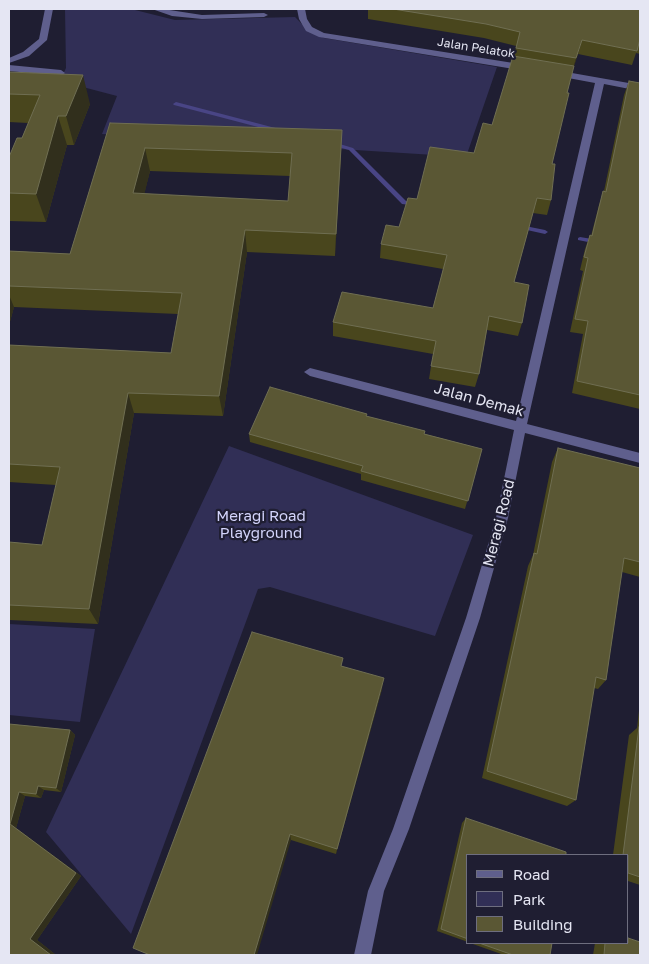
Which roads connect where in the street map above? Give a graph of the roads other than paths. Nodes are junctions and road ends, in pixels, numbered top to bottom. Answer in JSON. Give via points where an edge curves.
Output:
{"nodes":[{"id":1,"x":49,"y":9,"type":"edge"},
{"id":2,"x":156,"y":9,"type":"edge"},
{"id":3,"x":301,"y":9,"type":"edge"},
{"id":4,"x":264,"y":15,"type":"dead end"},
{"id":5,"x":9,"y":62,"type":"edge"},
{"id":6,"x":9,"y":68,"type":"edge"},
{"id":7,"x":533,"y":70,"type":"edge"},
{"id":8,"x":542,"y":71,"type":"edge"},
{"id":9,"x":61,"y":73,"type":"edge"},
{"id":10,"x":600,"y":80,"type":"junction"},
{"id":11,"x":640,"y":88,"type":"edge"},
{"id":12,"x":310,"y":372,"type":"dead end"},
{"id":13,"x":520,"y":428,"type":"junction"},
{"id":14,"x":640,"y":458,"type":"edge"},
{"id":15,"x":362,"y":955,"type":"edge"}],
"edges":[{"from":1,"to":5,"type":"street","via":[[43,40],[26,54]]},
{"from":2,"to":4,"type":"street","via":[[202,17]]},
{"from":3,"to":7,"type":"street","name":"Jalan Pelatok","via":[[309,29],[322,35]]},
{"from":6,"to":9,"type":"street"},
{"from":8,"to":10,"type":"street"},
{"from":10,"to":11,"type":"street"},
{"from":10,"to":13,"type":"street","name":"Meragi Road"},
{"from":12,"to":13,"type":"street","name":"Jalan Demak"},
{"from":13,"to":14,"type":"street","name":"Jalan Demak"},
{"from":13,"to":15,"type":"street","name":"Meragi Road","via":[[502,518],[473,618],[401,829],[376,891]]}]}
